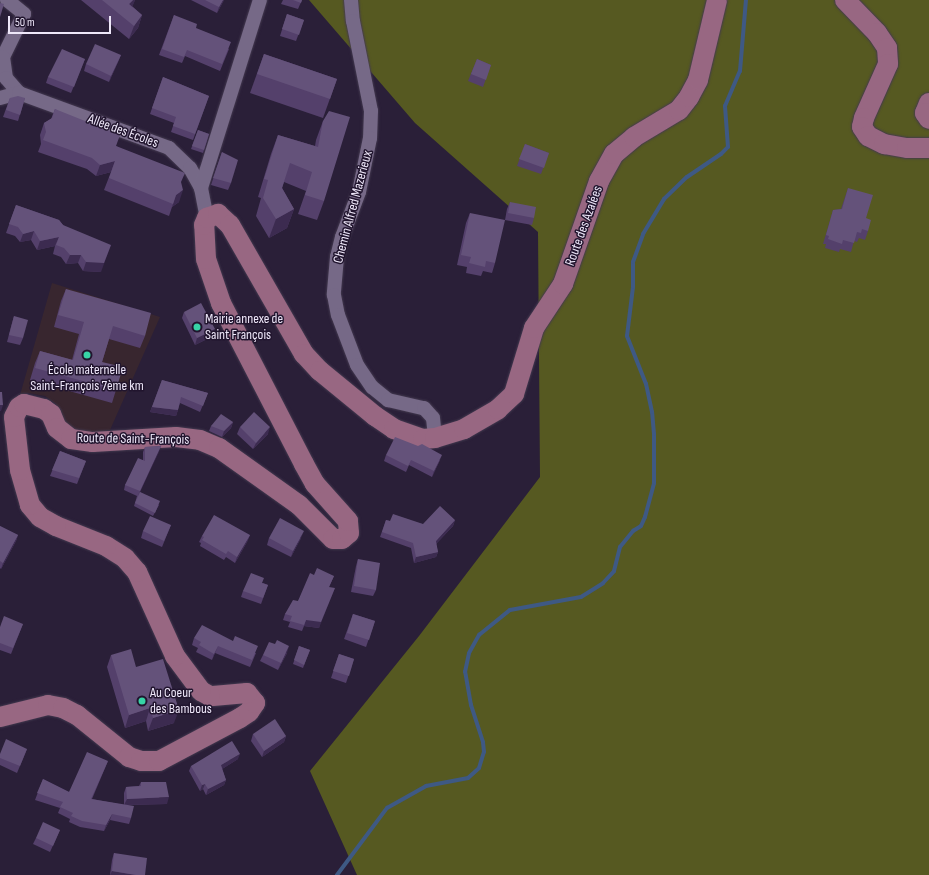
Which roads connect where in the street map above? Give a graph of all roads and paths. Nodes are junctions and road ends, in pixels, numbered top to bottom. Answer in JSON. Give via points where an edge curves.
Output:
{"nodes":[{"id":1,"x":9,"y":0,"type":"edge"},
{"id":2,"x":260,"y":0,"type":"edge"},
{"id":3,"x":351,"y":0,"type":"edge"},
{"id":4,"x":717,"y":0,"type":"edge"},
{"id":5,"x":844,"y":0,"type":"edge"},
{"id":6,"x":19,"y":93,"type":"junction"},
{"id":7,"x":0,"y":98,"type":"edge"},
{"id":8,"x":929,"y":103,"type":"edge"},
{"id":9,"x":929,"y":120,"type":"edge"},
{"id":10,"x":929,"y":148,"type":"edge"},
{"id":11,"x":201,"y":188,"type":"junction"},
{"id":12,"x":207,"y":218,"type":"junction"},
{"id":13,"x":435,"y":438,"type":"junction"},
{"id":14,"x":0,"y":717,"type":"edge"}],
"edges":[{"from":1,"to":6,"type":"street","via":[[24,14],[3,57],[6,78]]},
{"from":2,"to":11,"type":"street"},
{"from":3,"to":13,"type":"street","name":"Chemin Alfred Mazerieux","via":[[354,29],[371,111],[370,138],[359,192],[337,257],[334,295],[338,315],[357,365],[372,387],[388,400],[424,408],[433,418]]},
{"from":4,"to":13,"type":"main road","name":"Route des Azalées","via":[[700,74],[689,97],[679,110],[623,145],[606,166],[562,284],[532,334],[514,394],[490,414],[464,428]]},
{"from":5,"to":10,"type":"main road","via":[[877,33],[887,48],[888,64],[862,126],[868,136],[884,144]]},
{"from":6,"to":7,"type":"street"},
{"from":6,"to":11,"type":"street","name":"Allée des Écoles","via":[[169,148],[190,168]]},
{"from":8,"to":9,"type":"main road","via":[[924,113]]},
{"from":11,"to":12,"type":"street","name":"Allée des Écoles"},
{"from":12,"to":13,"type":"main road","via":[[218,214],[230,225],[304,354],[320,371],[394,429],[423,439]]},
{"from":12,"to":14,"type":"main road","name":"Route de Saint-François","via":[[204,225],[206,259],[221,302],[315,484],[348,521],[349,533],[342,539],[333,539],[299,505],[219,448],[200,440],[176,437],[93,442],[71,439],[60,431],[44,409],[24,404],[19,407],[14,417],[20,470],[30,505],[40,516],[56,526],[106,546],[125,558],[137,572],[175,656],[201,691],[215,696],[247,693],[255,703],[249,712],[240,718],[159,761],[141,761],[129,757],[77,715],[63,708],[48,705]]}]}
